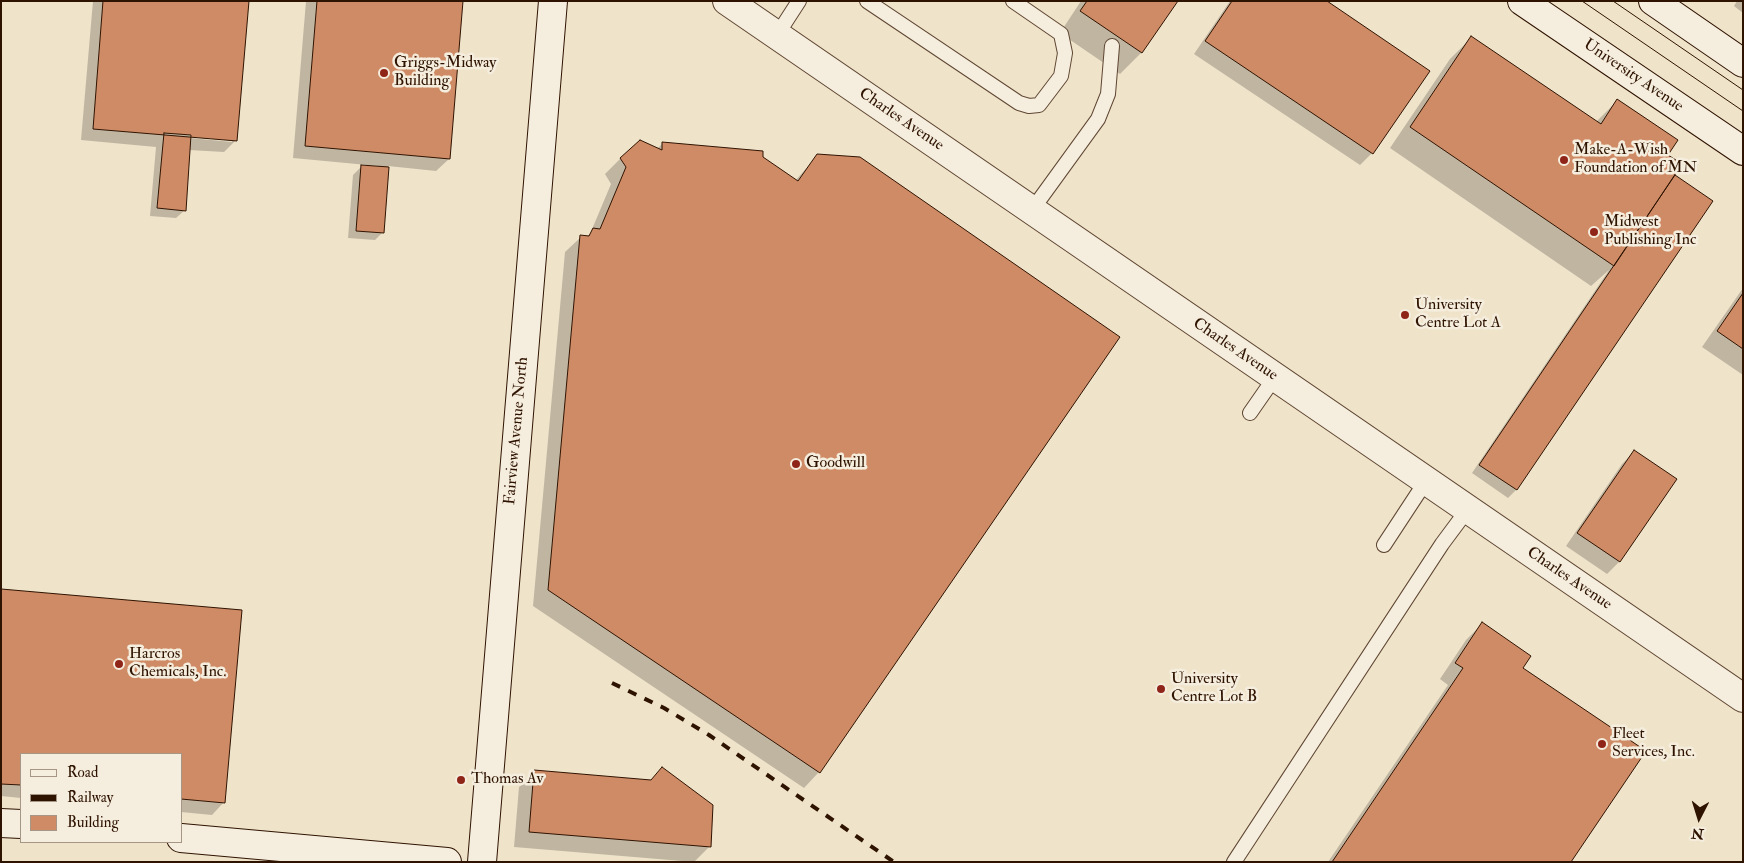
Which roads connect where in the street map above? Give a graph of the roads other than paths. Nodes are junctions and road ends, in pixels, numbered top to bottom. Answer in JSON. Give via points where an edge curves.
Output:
{"nodes":[{"id":1,"x":553,"y":1,"type":"edge"},
{"id":2,"x":727,"y":1,"type":"edge"},
{"id":3,"x":799,"y":1,"type":"edge"},
{"id":4,"x":867,"y":1,"type":"edge"},
{"id":5,"x":1522,"y":1,"type":"edge"},
{"id":6,"x":1653,"y":1,"type":"edge"},
{"id":7,"x":1020,"y":3,"type":"edge"},
{"id":8,"x":778,"y":35,"type":"junction"},
{"id":9,"x":1112,"y":46,"type":"dead end"},
{"id":10,"x":1743,"y":63,"type":"edge"},
{"id":11,"x":1743,"y":151,"type":"edge"},
{"id":12,"x":1032,"y":210,"type":"junction"},
{"id":13,"x":1275,"y":377,"type":"junction"},
{"id":14,"x":1250,"y":413,"type":"dead end"},
{"id":15,"x":1426,"y":481,"type":"junction"},
{"id":16,"x":1468,"y":509,"type":"junction"},
{"id":17,"x":1384,"y":545,"type":"dead end"},
{"id":18,"x":1743,"y":698,"type":"edge"},
{"id":19,"x":1,"y":823,"type":"edge"},
{"id":20,"x":20,"y":824,"type":"edge"},
{"id":21,"x":182,"y":838,"type":"edge"},
{"id":22,"x":447,"y":862,"type":"edge"},
{"id":23,"x":482,"y":862,"type":"edge"},
{"id":24,"x":1234,"y":862,"type":"edge"}],
"edges":[{"from":1,"to":23,"type":"street","name":"Fairview Avenue North"},
{"from":2,"to":8,"type":"street","name":"Charles Avenue"},
{"from":3,"to":8,"type":"lane"},
{"from":4,"to":7,"type":"lane","via":[[1019,103],[1039,105],[1061,76],[1065,53],[1062,34]]},
{"from":5,"to":11,"type":"street","name":"University Avenue"},
{"from":6,"to":10,"type":"street"},
{"from":8,"to":12,"type":"street","name":"Charles Avenue"},
{"from":9,"to":12,"type":"lane","via":[[1108,94],[1098,119]]},
{"from":12,"to":13,"type":"street","name":"Charles Avenue"},
{"from":13,"to":14,"type":"lane"},
{"from":13,"to":15,"type":"street","name":"Charles Avenue"},
{"from":15,"to":16,"type":"street","name":"Charles Avenue"},
{"from":15,"to":17,"type":"lane"},
{"from":16,"to":18,"type":"street","name":"Charles Avenue"},
{"from":16,"to":24,"type":"lane"},
{"from":19,"to":20,"type":"street"},
{"from":21,"to":22,"type":"street"}]}
